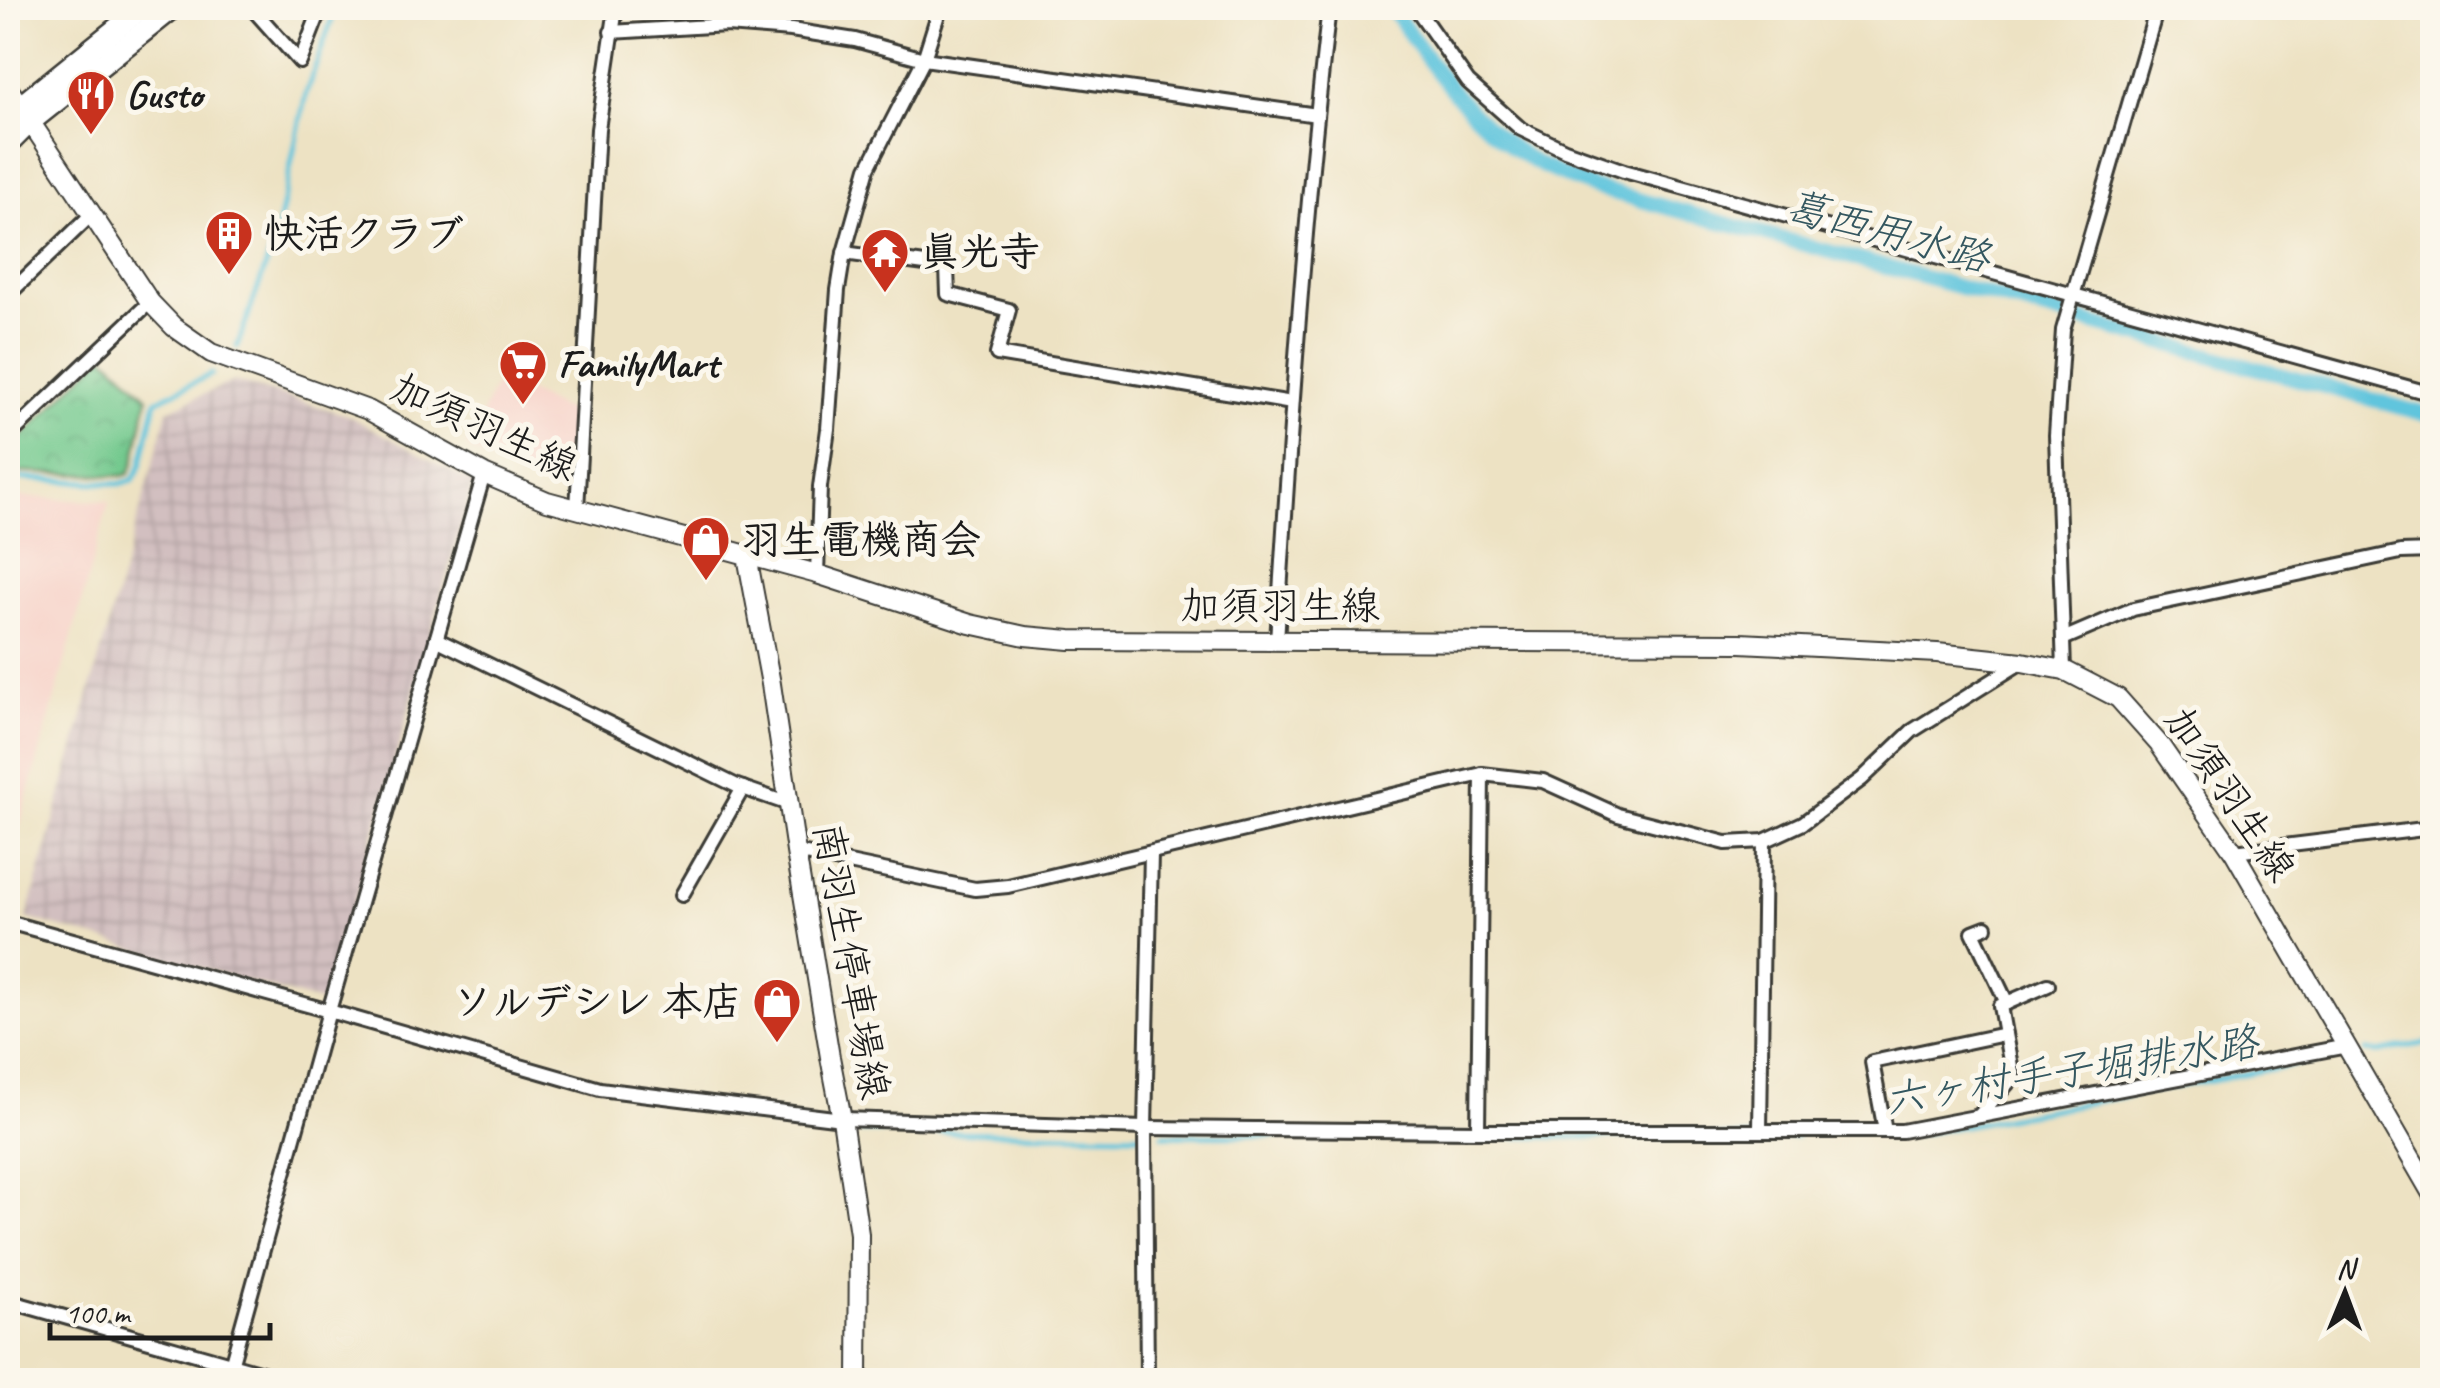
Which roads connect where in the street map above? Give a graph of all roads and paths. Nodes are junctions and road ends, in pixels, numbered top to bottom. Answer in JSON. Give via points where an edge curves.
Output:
{"nodes":[{"id":1,"x":142,"y":8,"type":"edge"},
{"id":2,"x":173,"y":8,"type":"edge"},
{"id":3,"x":252,"y":8,"type":"edge"},
{"id":4,"x":321,"y":8,"type":"edge"},
{"id":5,"x":616,"y":8,"type":"edge"},
{"id":6,"x":940,"y":8,"type":"edge"},
{"id":7,"x":1329,"y":8,"type":"edge"},
{"id":8,"x":1416,"y":8,"type":"edge"},
{"id":9,"x":2157,"y":8,"type":"edge"},
{"id":10,"x":611,"y":32,"type":"junction"},
{"id":11,"x":924,"y":58,"type":"junction"},
{"id":12,"x":16,"y":108,"type":"edge"},
{"id":13,"x":1316,"y":115,"type":"junction"},
{"id":14,"x":8,"y":144,"type":"edge"},
{"id":15,"x":91,"y":215,"type":"junction"},
{"id":16,"x":844,"y":254,"type":"junction"},
{"id":17,"x":8,"y":295,"type":"edge"},
{"id":18,"x":2072,"y":296,"type":"junction"},
{"id":19,"x":150,"y":302,"type":"junction"},
{"id":20,"x":2432,"y":394,"type":"edge"},
{"id":21,"x":1292,"y":402,"type":"junction"},
{"id":22,"x":8,"y":437,"type":"edge"},
{"id":23,"x":484,"y":474,"type":"junction"},
{"id":24,"x":577,"y":509,"type":"junction"},
{"id":25,"x":2432,"y":550,"type":"edge"},
{"id":26,"x":746,"y":556,"type":"junction"},
{"id":27,"x":818,"y":574,"type":"junction"},
{"id":28,"x":2063,"y":639,"type":"junction"},
{"id":29,"x":436,"y":640,"type":"junction"},
{"id":30,"x":1276,"y":641,"type":"junction"},
{"id":31,"x":2022,"y":662,"type":"junction"},
{"id":32,"x":2064,"y":670,"type":"junction"},
{"id":33,"x":1482,"y":774,"type":"junction"},
{"id":34,"x":743,"y":788,"type":"junction"},
{"id":35,"x":789,"y":804,"type":"junction"},
{"id":36,"x":2432,"y":828,"type":"edge"},
{"id":37,"x":1764,"y":841,"type":"junction"},
{"id":38,"x":796,"y":852,"type":"junction"},
{"id":39,"x":1152,"y":852,"type":"junction"},
{"id":40,"x":2234,"y":852,"type":"junction"},
{"id":41,"x":682,"y":895,"type":"dead end"},
{"id":42,"x":8,"y":922,"type":"edge"},
{"id":43,"x":1986,"y":926,"type":"dead end"},
{"id":44,"x":2048,"y":985,"type":"dead end"},
{"id":45,"x":2007,"y":1003,"type":"junction"},
{"id":46,"x":329,"y":1011,"type":"junction"},
{"id":47,"x":2005,"y":1034,"type":"junction"},
{"id":48,"x":2347,"y":1046,"type":"junction"},
{"id":49,"x":1979,"y":1116,"type":"junction"},
{"id":50,"x":842,"y":1119,"type":"junction"},
{"id":51,"x":1145,"y":1128,"type":"junction"},
{"id":52,"x":1760,"y":1130,"type":"junction"},
{"id":53,"x":1478,"y":1131,"type":"junction"},
{"id":54,"x":1885,"y":1131,"type":"junction"},
{"id":55,"x":2432,"y":1194,"type":"edge"},
{"id":56,"x":8,"y":1301,"type":"edge"},
{"id":57,"x":232,"y":1364,"type":"junction"},
{"id":58,"x":227,"y":1380,"type":"edge"},
{"id":59,"x":287,"y":1380,"type":"edge"},
{"id":60,"x":858,"y":1380,"type":"edge"},
{"id":61,"x":1147,"y":1380,"type":"edge"}],
"edges":[{"from":1,"to":12,"type":"main road"},
{"from":2,"to":12,"type":"main road"},
{"from":3,"to":4,"type":"street","via":[[300,62]]},
{"from":5,"to":10,"type":"street"},
{"from":6,"to":11,"type":"street"},
{"from":7,"to":13,"type":"street"},
{"from":8,"to":18,"type":"street","via":[[1468,82],[1521,129],[1564,150]]},
{"from":9,"to":18,"type":"street"},
{"from":10,"to":11,"type":"street","via":[[727,25],[855,40]]},
{"from":10,"to":24,"type":"street","via":[[598,128]]},
{"from":11,"to":13,"type":"street"},
{"from":11,"to":16,"type":"street","via":[[868,168]]},
{"from":12,"to":14,"type":"main road"},
{"from":12,"to":15,"type":"main road","name":"加須羽生線"},
{"from":13,"to":21,"type":"street"},
{"from":15,"to":17,"type":"street"},
{"from":15,"to":19,"type":"main road","name":"加須羽生線"},
{"from":16,"to":21,"type":"street","via":[[946,267],[948,294],[1010,310],[998,354]]},
{"from":16,"to":27,"type":"street","via":[[820,487]]},
{"from":18,"to":20,"type":"street"},
{"from":18,"to":28,"type":"street","via":[[2063,330],[2056,435]]},
{"from":19,"to":22,"type":"street"},
{"from":19,"to":23,"type":"main road","name":"加須羽生線","via":[[210,353],[368,410]]},
{"from":21,"to":30,"type":"street"},
{"from":23,"to":24,"type":"main road","name":"加須羽生線"},
{"from":23,"to":29,"type":"street"},
{"from":24,"to":26,"type":"main road","name":"加須羽生線"},
{"from":25,"to":28,"type":"street","via":[[2133,608]]},
{"from":26,"to":27,"type":"main road","name":"加須羽生線"},
{"from":26,"to":35,"type":"main road","name":"南羽生停車場線"},
{"from":27,"to":30,"type":"main road","name":"加須羽生線","via":[[1025,636]]},
{"from":28,"to":32,"type":"street"},
{"from":29,"to":34,"type":"street"},
{"from":29,"to":46,"type":"street"},
{"from":30,"to":31,"type":"main road","name":"加須羽生線","via":[[1740,643]]},
{"from":31,"to":32,"type":"main road","name":"加須羽生線"},
{"from":31,"to":37,"type":"street","via":[[1912,731],[1803,822]]},
{"from":32,"to":40,"type":"main road","name":"加須羽生線","via":[[2118,698],[2159,744]]},
{"from":33,"to":37,"type":"street","via":[[1544,781],[1618,816],[1726,843]]},
{"from":33,"to":39,"type":"street"},
{"from":33,"to":53,"type":"street"},
{"from":34,"to":35,"type":"street"},
{"from":34,"to":41,"type":"street"},
{"from":35,"to":38,"type":"main road","name":"南羽生停車場線"},
{"from":36,"to":40,"type":"street"},
{"from":37,"to":52,"type":"street"},
{"from":38,"to":39,"type":"street","via":[[975,889]]},
{"from":38,"to":50,"type":"main road","name":"南羽生停車場線"},
{"from":39,"to":51,"type":"street"},
{"from":40,"to":48,"type":"main road","name":"加須羽生線"},
{"from":42,"to":46,"type":"street"},
{"from":43,"to":45,"type":"street","via":[[1972,932]]},
{"from":44,"to":45,"type":"street"},
{"from":45,"to":47,"type":"street","via":[[2000,1006]]},
{"from":46,"to":50,"type":"street","via":[[600,1090]]},
{"from":46,"to":57,"type":"street"},
{"from":47,"to":49,"type":"street","via":[[2013,1077]]},
{"from":47,"to":54,"type":"street","via":[[1872,1062]]},
{"from":48,"to":49,"type":"street"},
{"from":48,"to":55,"type":"main road","name":"加須羽生線"},
{"from":49,"to":54,"type":"street"},
{"from":50,"to":51,"type":"street"},
{"from":50,"to":60,"type":"main road","name":"南羽生停車場線","via":[[860,1234]]},
{"from":51,"to":53,"type":"street"},
{"from":51,"to":61,"type":"street"},
{"from":52,"to":53,"type":"street"},
{"from":52,"to":54,"type":"street"},
{"from":56,"to":57,"type":"street"},
{"from":57,"to":58,"type":"street"},
{"from":57,"to":59,"type":"street"}]}
